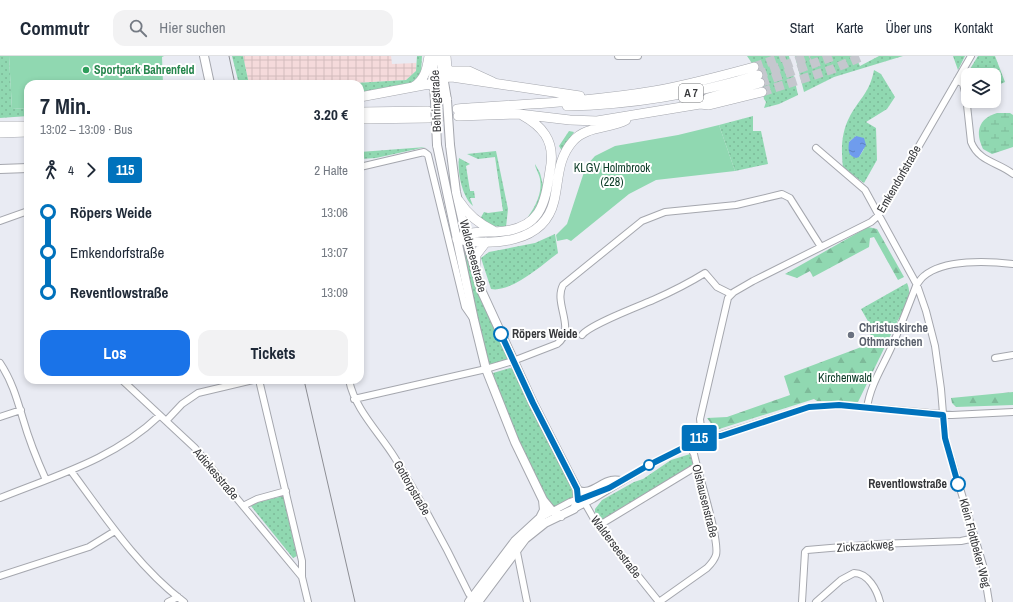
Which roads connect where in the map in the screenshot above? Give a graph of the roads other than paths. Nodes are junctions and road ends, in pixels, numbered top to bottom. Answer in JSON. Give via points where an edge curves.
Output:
{"nodes":[{"id":1,"x":204,"y":56,"type":"edge"},
{"id":2,"x":429,"y":56,"type":"edge"},
{"id":3,"x":435,"y":56,"type":"edge"},
{"id":4,"x":442,"y":56,"type":"edge"},
{"id":5,"x":446,"y":56,"type":"edge"},
{"id":6,"x":618,"y":56,"type":"edge"},
{"id":7,"x":638,"y":56,"type":"edge"},
{"id":8,"x":971,"y":56,"type":"edge"},
{"id":9,"x":444,"y":77,"type":"junction"},
{"id":10,"x":758,"y":79,"type":"junction"},
{"id":11,"x":209,"y":80,"type":"edge"},
{"id":12,"x":957,"y":80,"type":"junction"},
{"id":13,"x":494,"y":83,"type":"junction"},
{"id":14,"x":432,"y":84,"type":"junction"},
{"id":15,"x":410,"y":89,"type":"junction"},
{"id":16,"x":364,"y":96,"type":"edge"},
{"id":17,"x":592,"y":98,"type":"junction"},
{"id":18,"x":447,"y":100,"type":"junction"},
{"id":19,"x":546,"y":103,"type":"junction"},
{"id":20,"x":364,"y":112,"type":"edge"},
{"id":21,"x":519,"y":114,"type":"junction"},
{"id":22,"x":632,"y":116,"type":"junction"},
{"id":23,"x":364,"y":119,"type":"edge"},
{"id":24,"x":24,"y":126,"type":"edge"},
{"id":25,"x":1,"y":128,"type":"edge"},
{"id":26,"x":24,"y":131,"type":"edge"},
{"id":27,"x":437,"y":145,"type":"joint"},
{"id":28,"x":450,"y":145,"type":"joint"},
{"id":29,"x":816,"y":148,"type":"dead end"},
{"id":30,"x":364,"y":166,"type":"edge"},
{"id":31,"x":24,"y":168,"type":"edge"},
{"id":32,"x":0,"y":169,"type":"edge"},
{"id":33,"x":1013,"y":174,"type":"edge"},
{"id":34,"x":459,"y":201,"type":"junction"},
{"id":35,"x":24,"y":212,"type":"edge"},
{"id":36,"x":879,"y":215,"type":"junction"},
{"id":37,"x":0,"y":221,"type":"edge"},
{"id":38,"x":495,"y":232,"type":"junction"},
{"id":39,"x":467,"y":237,"type":"junction"},
{"id":40,"x":457,"y":239,"type":"junction"},
{"id":41,"x":486,"y":242,"type":"junction"},
{"id":42,"x":821,"y":247,"type":"junction"},
{"id":43,"x":1013,"y":264,"type":"edge"},
{"id":44,"x":475,"y":268,"type":"junction"},
{"id":45,"x":917,"y":285,"type":"junction"},
{"id":46,"x":731,"y":294,"type":"junction"},
{"id":47,"x":474,"y":320,"type":"junction"},
{"id":48,"x":582,"y":335,"type":"dead end"},
{"id":49,"x":1013,"y":355,"type":"edge"},
{"id":50,"x":995,"y":358,"type":"dead end"},
{"id":51,"x":513,"y":362,"type":"junction"},
{"id":52,"x":0,"y":363,"type":"edge"},
{"id":53,"x":486,"y":369,"type":"junction"},
{"id":54,"x":126,"y":384,"type":"edge"},
{"id":55,"x":236,"y":384,"type":"edge"},
{"id":56,"x":260,"y":384,"type":"edge"},
{"id":57,"x":350,"y":384,"type":"edge"},
{"id":58,"x":354,"y":399,"type":"junction"},
{"id":59,"x":867,"y":408,"type":"junction"},
{"id":60,"x":21,"y":410,"type":"junction"},
{"id":61,"x":1013,"y":412,"type":"edge"},
{"id":62,"x":943,"y":415,"type":"junction"},
{"id":63,"x":159,"y":416,"type":"junction"},
{"id":64,"x":0,"y":418,"type":"edge"},
{"id":65,"x":166,"y":421,"type":"junction"},
{"id":66,"x":702,"y":436,"type":"junction"},
{"id":67,"x":689,"y":445,"type":"junction"},
{"id":68,"x":697,"y":466,"type":"junction"},
{"id":69,"x":71,"y":471,"type":"junction"},
{"id":70,"x":46,"y":480,"type":"junction"},
{"id":71,"x":623,"y":480,"type":"junction"},
{"id":72,"x":577,"y":489,"type":"junction"},
{"id":73,"x":286,"y":492,"type":"junction"},
{"id":74,"x":0,"y":498,"type":"edge"},
{"id":75,"x":543,"y":500,"type":"junction"},
{"id":76,"x":582,"y":501,"type":"junction"},
{"id":77,"x":243,"y":506,"type":"junction"},
{"id":78,"x":552,"y":511,"type":"junction"},
{"id":79,"x":561,"y":516,"type":"junction"},
{"id":80,"x":540,"y":518,"type":"junction"},
{"id":81,"x":598,"y":526,"type":"junction"},
{"id":82,"x":115,"y":531,"type":"junction"},
{"id":83,"x":975,"y":538,"type":"junction"},
{"id":84,"x":516,"y":545,"type":"junction"},
{"id":85,"x":0,"y":576,"type":"edge"},
{"id":86,"x":302,"y":577,"type":"junction"},
{"id":87,"x":178,"y":597,"type":"junction"},
{"id":88,"x":473,"y":600,"type":"edge"},
{"id":89,"x":168,"y":602,"type":"edge"},
{"id":90,"x":184,"y":602,"type":"edge"},
{"id":91,"x":308,"y":602,"type":"edge"},
{"id":92,"x":527,"y":602,"type":"edge"},
{"id":93,"x":659,"y":602,"type":"edge"},
{"id":94,"x":802,"y":602,"type":"edge"},
{"id":95,"x":816,"y":602,"type":"edge"},
{"id":96,"x":880,"y":602,"type":"edge"},
{"id":97,"x":989,"y":602,"type":"edge"}],
"edges":[{"from":1,"to":11,"type":"main road"},
{"from":2,"to":15,"type":"highway","via":[[425,75],[420,83]]},
{"from":3,"to":14,"type":"main road","name":"Behringstraße"},
{"from":4,"to":9,"type":"main road","name":"Behringstraße"},
{"from":5,"to":13,"type":"highway","via":[[447,68],[450,71],[469,72]]},
{"from":6,"to":7,"type":"street"},
{"from":8,"to":12,"type":"street","name":"Emkendorfstraße"},
{"from":9,"to":13,"type":"highway"},
{"from":9,"to":14,"type":"highway"},
{"from":9,"to":18,"type":"main road","name":"Behringstraße"},
{"from":10,"to":17,"type":"highway","number":"A 7","via":[[708,79],[653,91]]},
{"from":10,"to":19,"type":"highway","number":"A 7","via":[[642,102],[564,106]]},
{"from":10,"to":22,"type":"highway","number":"A 7","via":[[708,98],[700,104]]},
{"from":12,"to":33,"type":"street","via":[[963,84],[965,92],[974,149],[985,159]]},
{"from":12,"to":36,"type":"street","name":"Emkendorfstraße"},
{"from":13,"to":17,"type":"highway"},
{"from":14,"to":15,"type":"highway"},
{"from":14,"to":18,"type":"highway"},
{"from":14,"to":27,"type":"main road","name":"Behringstraße","bridge":true},
{"from":15,"to":16,"type":"highway"},
{"from":17,"to":19,"type":"highway","number":"A 7"},
{"from":18,"to":28,"type":"main road","name":"Behringstraße","bridge":true},
{"from":19,"to":21,"type":"highway","number":"A 7","via":[[458,113]]},
{"from":20,"to":23,"type":"highway","via":[[428,115]]},
{"from":21,"to":22,"type":"highway","number":"A 7","via":[[586,121]]},
{"from":21,"to":38,"type":"highway","via":[[540,127],[550,144],[551,162],[547,193],[541,209],[529,223],[513,230]]},
{"from":22,"to":41,"type":"highway","via":[[618,124],[588,132],[574,140],[562,160],[551,209],[540,226],[514,239]]},
{"from":24,"to":25,"type":"highway"},
{"from":25,"to":26,"type":"highway"},
{"from":27,"to":40,"type":"main road","name":"Walderseestraße"},
{"from":28,"to":34,"type":"main road","name":"Walderseestraße","via":[[454,183]]},
{"from":29,"to":36,"type":"street","name":"Klein Flottbeker Weg","via":[[863,188]]},
{"from":30,"to":47,"type":"street","name":"Walderseestraße","via":[[426,153],[465,307]]},
{"from":31,"to":32,"type":"main road"},
{"from":34,"to":38,"type":"highway","via":[[474,220]]},
{"from":34,"to":39,"type":"main road","name":"Walderseestraße"},
{"from":35,"to":37,"type":"street"},
{"from":36,"to":42,"type":"street","name":"Emkendorfstraße","via":[[871,222]]},
{"from":36,"to":45,"type":"street","name":"Klein Flottbeker Weg"},
{"from":38,"to":39,"type":"highway"},
{"from":39,"to":40,"type":"highway"},
{"from":39,"to":41,"type":"highway"},
{"from":39,"to":44,"type":"main road","name":"Walderseestraße"},
{"from":40,"to":47,"type":"main road","name":"Walderseestraße"},
{"from":41,"to":44,"type":"highway","via":[[476,255]]},
{"from":42,"to":46,"type":"street","name":"Emkendorfstraße"},
{"from":42,"to":51,"type":"street","via":[[790,198],[782,194],[736,205],[656,214],[642,221],[563,285],[560,296],[566,331],[563,339]]},
{"from":43,"to":45,"type":"street","via":[[980,261],[954,265],[928,274]]},
{"from":44,"to":51,"type":"main road","name":"Walderseestraße","via":[[482,292]]},
{"from":45,"to":59,"type":"street","via":[[873,385]]},
{"from":45,"to":62,"type":"street","name":"Klein Flottbeker Weg","via":[[935,346]]},
{"from":46,"to":48,"type":"street","via":[[717,287],[706,273],[585,331]]},
{"from":46,"to":66,"type":"street","via":[[726,302],[700,419]]},
{"from":47,"to":53,"type":"main road","name":"Walderseestraße"},
{"from":49,"to":50,"type":"street"},
{"from":51,"to":53,"type":"street"},
{"from":51,"to":72,"type":"main road","name":"Walderseestraße"},
{"from":52,"to":60,"type":"street","via":[[11,380]]},
{"from":53,"to":58,"type":"street"},
{"from":53,"to":75,"type":"main road","name":"Walderseestraße","via":[[515,442]]},
{"from":54,"to":63,"type":"street","name":"Adickesstraße"},
{"from":55,"to":65,"type":"street","via":[[198,393],[182,404]]},
{"from":56,"to":73,"type":"street"},
{"from":57,"to":58,"type":"street","name":"Gottorpstraße"},
{"from":58,"to":88,"type":"street","name":"Gottorpstraße","via":[[394,457]]},
{"from":59,"to":62,"type":"street"},
{"from":59,"to":66,"type":"street","via":[[818,406],[721,436]]},
{"from":60,"to":64,"type":"street"},
{"from":60,"to":70,"type":"street"},
{"from":61,"to":62,"type":"street"},
{"from":62,"to":83,"type":"street","name":"Klein Flottbeker Weg","via":[[946,440]]},
{"from":63,"to":65,"type":"street","name":"Adickesstraße"},
{"from":63,"to":69,"type":"street","via":[[117,449]]},
{"from":65,"to":77,"type":"street","name":"Adickesstraße","via":[[195,448]]},
{"from":66,"to":67,"type":"street"},
{"from":67,"to":68,"type":"street","name":"Olshausenstraße"},
{"from":67,"to":71,"type":"street"},
{"from":68,"to":81,"type":"street"},
{"from":68,"to":93,"type":"street","name":"Olshausenstraße","via":[[716,539],[716,555],[707,568]]},
{"from":69,"to":70,"type":"street"},
{"from":69,"to":82,"type":"street"},
{"from":70,"to":74,"type":"street"},
{"from":71,"to":72,"type":"street","via":[[611,480],[589,490]]},
{"from":71,"to":76,"type":"street"},
{"from":72,"to":76,"type":"main road","name":"Walderseestraße"},
{"from":73,"to":77,"type":"street","via":[[262,497]]},
{"from":73,"to":86,"type":"street","via":[[302,561]]},
{"from":75,"to":78,"type":"main road","name":"Walderseestraße"},
{"from":75,"to":80,"type":"main road","via":[[544,510]]},
{"from":76,"to":78,"type":"street"},
{"from":76,"to":79,"type":"main road","name":"Walderseestraße"},
{"from":76,"to":81,"type":"street","name":"Walderseestraße"},
{"from":77,"to":86,"type":"street","name":"Adickesstraße"},
{"from":78,"to":79,"type":"main road","name":"Walderseestraße"},
{"from":78,"to":80,"type":"street"},
{"from":79,"to":84,"type":"main road","via":[[536,529]]},
{"from":80,"to":84,"type":"main road"},
{"from":81,"to":93,"type":"street","name":"Walderseestraße"},
{"from":82,"to":85,"type":"street","via":[[89,548]]},
{"from":82,"to":87,"type":"street","via":[[142,563]]},
{"from":83,"to":94,"type":"street","name":"Zickzackweg","via":[[807,550]]},
{"from":83,"to":97,"type":"street","name":"Klein Flottbeker Weg","via":[[983,565]]},
{"from":84,"to":88,"type":"main road"},
{"from":84,"to":92,"type":"street"},
{"from":86,"to":91,"type":"street"},
{"from":87,"to":89,"type":"street"},
{"from":87,"to":90,"type":"street"},
{"from":95,"to":96,"type":"street","via":[[841,580],[854,573],[862,575],[871,583]]}]}
